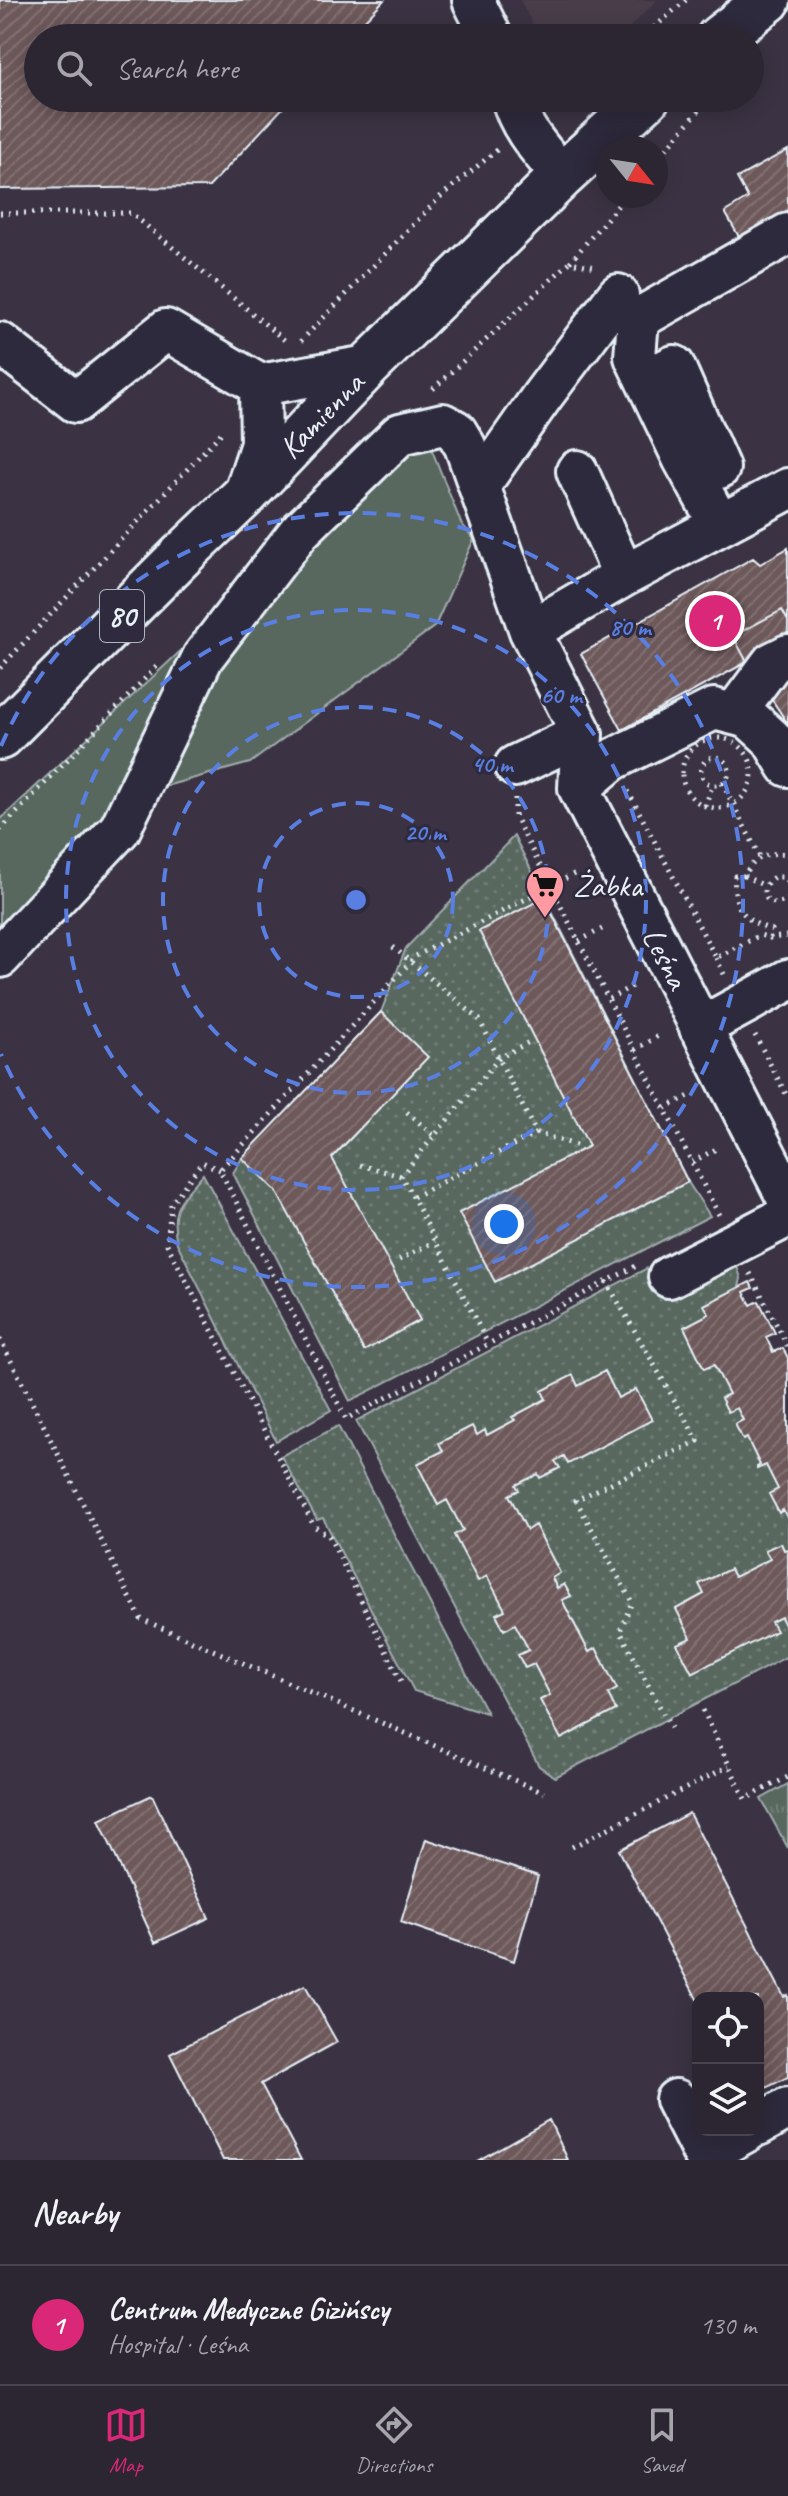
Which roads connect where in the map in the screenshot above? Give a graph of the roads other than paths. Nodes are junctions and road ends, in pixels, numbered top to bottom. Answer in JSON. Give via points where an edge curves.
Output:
{"nodes":[{"id":1,"x":473,"y":0,"type":"edge"},
{"id":2,"x":750,"y":0,"type":"edge"},
{"id":3,"x":768,"y":0,"type":"edge"},
{"id":4,"x":485,"y":24,"type":"edge"},
{"id":5,"x":726,"y":24,"type":"edge"},
{"id":6,"x":737,"y":24,"type":"edge"},
{"id":7,"x":516,"y":112,"type":"edge"},
{"id":8,"x":632,"y":112,"type":"edge"},
{"id":9,"x":562,"y":176,"type":"junction"},
{"id":10,"x":788,"y":234,"type":"edge"},
{"id":11,"x":618,"y":295,"type":"road end"},
{"id":12,"x":0,"y":343,"type":"edge"},
{"id":13,"x":368,"y":366,"type":"junction"},
{"id":14,"x":646,"y":380,"type":"junction"},
{"id":15,"x":260,"y":385,"type":"junction"},
{"id":16,"x":719,"y":468,"type":"dead end"},
{"id":17,"x":577,"y":471,"type":"dead end"},
{"id":18,"x":479,"y":486,"type":"junction"},
{"id":19,"x":788,"y":489,"type":"edge"},
{"id":20,"x":244,"y":496,"type":"junction"},
{"id":21,"x":720,"y":525,"type":"junction"},
{"id":22,"x":624,"y":576,"type":"junction"},
{"id":23,"x":530,"y":631,"type":"junction"},
{"id":24,"x":788,"y":655,"type":"edge"},
{"id":25,"x":734,"y":714,"type":"junction"},
{"id":26,"x":582,"y":734,"type":"junction"},
{"id":27,"x":0,"y":737,"type":"edge"},
{"id":28,"x":515,"y":766,"type":"road end"},
{"id":29,"x":788,"y":766,"type":"edge"},
{"id":30,"x":579,"y":788,"type":"junction"},
{"id":31,"x":0,"y":957,"type":"edge"},
{"id":32,"x":788,"y":980,"type":"edge"},
{"id":33,"x":700,"y":1028,"type":"junction"},
{"id":34,"x":788,"y":1199,"type":"edge"},
{"id":35,"x":788,"y":1216,"type":"edge"},
{"id":36,"x":656,"y":1270,"type":"road end"},
{"id":37,"x":676,"y":2100,"type":"dead end"},
{"id":38,"x":788,"y":2108,"type":"edge"},
{"id":39,"x":764,"y":2122,"type":"edge"},
{"id":40,"x":692,"y":2131,"type":"edge"},
{"id":41,"x":694,"y":2136,"type":"edge"},
{"id":42,"x":738,"y":2136,"type":"edge"}],
"edges":[{"from":1,"to":4,"type":"street"},
{"from":2,"to":5,"type":"main road"},
{"from":3,"to":6,"type":"main road"},
{"from":7,"to":9,"type":"street"},
{"from":8,"to":9,"type":"main road","name":"Kamienna","number":"80"},
{"from":9,"to":13,"type":"main road","name":"Kamienna","number":"80"},
{"from":10,"to":14,"type":"street","via":[[638,319],[635,357]]},
{"from":11,"to":18,"type":"street"},
{"from":12,"to":15,"type":"street","via":[[76,402],[166,330]]},
{"from":13,"to":15,"type":"street"},
{"from":13,"to":20,"type":"main road","name":"Kamienna","number":"80"},
{"from":14,"to":16,"type":"street","via":[[674,366]]},
{"from":14,"to":21,"type":"street"},
{"from":15,"to":20,"type":"street","via":[[261,444]]},
{"from":17,"to":22,"type":"street"},
{"from":18,"to":23,"type":"street","name":"Leśna"},
{"from":18,"to":31,"type":"street","name":"Leśna","via":[[456,431],[443,424],[400,434],[299,532],[203,657],[120,829]]},
{"from":19,"to":21,"type":"street"},
{"from":20,"to":27,"type":"main road","name":"Kamienna","number":"80"},
{"from":21,"to":22,"type":"street"},
{"from":22,"to":23,"type":"street"},
{"from":23,"to":26,"type":"street","name":"Leśna"},
{"from":24,"to":25,"type":"street","via":[[772,663]]},
{"from":25,"to":29,"type":"street","via":[[749,718],[771,738]]},
{"from":25,"to":30,"type":"street","via":[[714,709],[612,760]]},
{"from":26,"to":28,"type":"street"},
{"from":26,"to":30,"type":"street","name":"Leśna"},
{"from":30,"to":33,"type":"street","name":"Leśna"},
{"from":32,"to":33,"type":"street"},
{"from":33,"to":34,"type":"street","name":"Leśna"},
{"from":35,"to":36,"type":"street","via":[[734,1243]]},
{"from":37,"to":40,"type":"street"},
{"from":38,"to":39,"type":"street"},
{"from":41,"to":42,"type":"street","via":[[704,2155]]}]}
